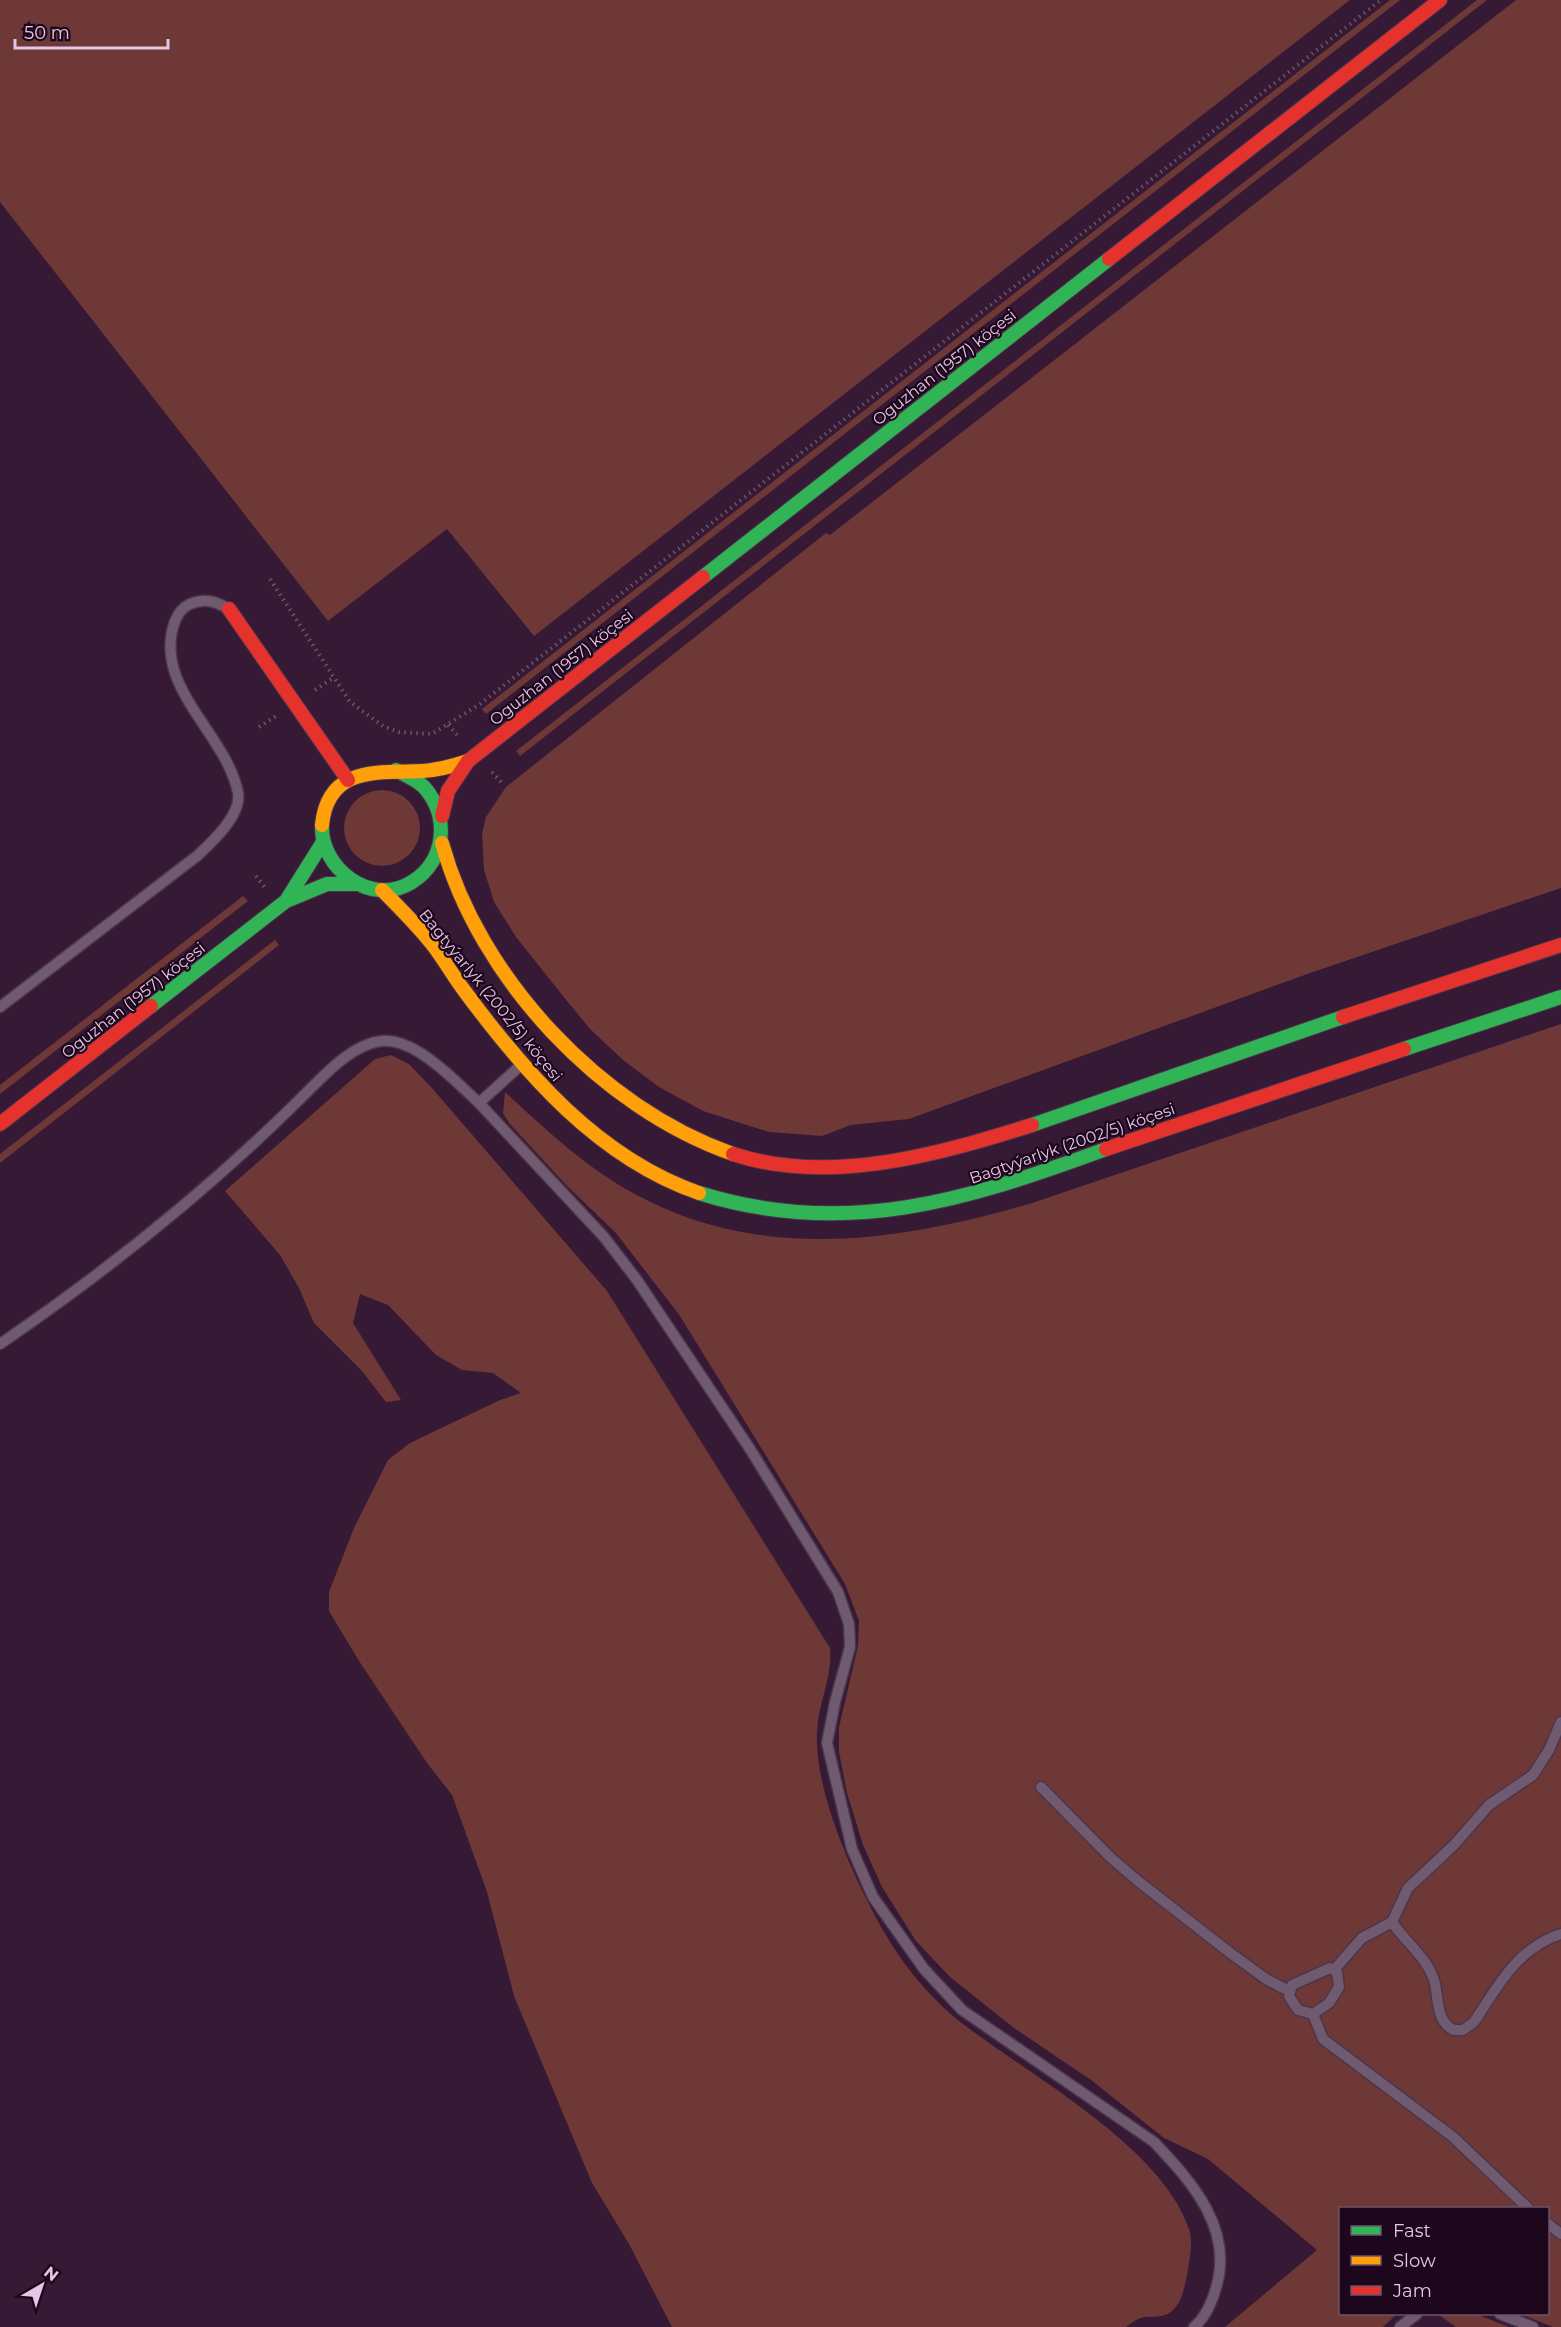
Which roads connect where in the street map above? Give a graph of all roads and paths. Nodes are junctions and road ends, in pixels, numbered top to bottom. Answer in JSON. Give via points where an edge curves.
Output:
{"nodes":[{"id":1,"x":1381,"y":0,"type":"edge"},
{"id":2,"x":1440,"y":0,"type":"edge"},
{"id":3,"x":270,"y":579,"type":"dead end"},
{"id":4,"x":229,"y":609,"type":"joint"},
{"id":5,"x":468,"y":761,"type":"junction"},
{"id":6,"x":396,"y":770,"type":"junction"},
{"id":7,"x":348,"y":780,"type":"junction"},
{"id":8,"x":442,"y":816,"type":"junction"},
{"id":9,"x":323,"y":842,"type":"junction"},
{"id":10,"x":442,"y":843,"type":"junction"},
{"id":11,"x":356,"y":884,"type":"junction"},
{"id":12,"x":382,"y":890,"type":"junction"},
{"id":13,"x":286,"y":901,"type":"junction"},
{"id":14,"x":1561,"y":945,"type":"edge"},
{"id":15,"x":1561,"y":997,"type":"edge"},
{"id":16,"x":0,"y":1007,"type":"edge"},
{"id":17,"x":523,"y":1064,"type":"junction"},
{"id":18,"x":479,"y":1103,"type":"junction"},
{"id":19,"x":0,"y":1124,"type":"edge"},
{"id":20,"x":0,"y":1344,"type":"edge"},
{"id":21,"x":1561,"y":1722,"type":"edge"},
{"id":22,"x":1041,"y":1787,"type":"dead end"},
{"id":23,"x":1392,"y":1922,"type":"junction"},
{"id":24,"x":1561,"y":1934,"type":"edge"},
{"id":25,"x":1334,"y":1970,"type":"junction"},
{"id":26,"x":1289,"y":1991,"type":"junction"},
{"id":27,"x":1313,"y":2014,"type":"junction"},
{"id":28,"x":1527,"y":2207,"type":"edge"},
{"id":29,"x":1549,"y":2225,"type":"edge"},
{"id":30,"x":1561,"y":2234,"type":"edge"},
{"id":31,"x":1415,"y":2315,"type":"edge"},
{"id":32,"x":1505,"y":2315,"type":"edge"},
{"id":33,"x":1194,"y":2327,"type":"edge"},
{"id":34,"x":1400,"y":2327,"type":"edge"},
{"id":35,"x":1533,"y":2327,"type":"edge"}],
"edges":[{"from":1,"to":3,"type":"path","via":[[444,729],[432,734],[399,732],[365,715],[337,685]]},
{"from":2,"to":5,"type":"street","name":"Oguzhan (1957) köçesi"},
{"from":4,"to":7,"type":"street"},
{"from":4,"to":16,"type":"lane","via":[[215,601],[187,605],[173,628],[171,659],[183,690],[227,763],[239,795],[235,811],[219,836],[196,856]]},
{"from":5,"to":6,"type":"street","name":"Oguzhan (1957) köçesi","via":[[437,770]]},
{"from":5,"to":8,"type":"street","name":"Oguzhan (1957) köçesi","via":[[448,791]]},
{"from":6,"to":7,"type":"street","name":"Oguzhan (1957) köçesi","via":[[356,774]]},
{"from":6,"to":8,"type":"street","via":[[420,782]]},
{"from":7,"to":9,"type":"street","name":"Oguzhan (1957) köçesi","via":[[328,802],[322,822]]},
{"from":8,"to":10,"type":"street","name":"Oguzhan (1957) köçesi"},
{"from":9,"to":11,"type":"street","name":"Oguzhan (1957) köçesi","via":[[335,867]]},
{"from":9,"to":13,"type":"street","name":"Oguzhan (1957) köçesi"},
{"from":10,"to":12,"type":"street","name":"Oguzhan (1957) köçesi","via":[[420,877]]},
{"from":10,"to":14,"type":"street","name":"Bagtyýarlyk (2002/5) köçesi","via":[[460,896],[493,952],[537,1013],[587,1067],[625,1099],[674,1131],[750,1158],[794,1165],[823,1167],[879,1162],[1022,1128]]},
{"from":11,"to":12,"type":"street","name":"Oguzhan (1957) köçesi"},
{"from":11,"to":13,"type":"street","name":"Oguzhan (1957) köçesi","via":[[327,884]]},
{"from":12,"to":17,"type":"street","name":"Bagtyýarlyk (2002/5) köçesi","via":[[430,941]]},
{"from":13,"to":19,"type":"street","name":"Oguzhan (1957) köçesi"},
{"from":15,"to":17,"type":"street","name":"Bagtyýarlyk (2002/5) köçesi","via":[[959,1199],[841,1217],[766,1211],[671,1183],[640,1167],[590,1131],[556,1102]]},
{"from":17,"to":18,"type":"lane"},
{"from":18,"to":20,"type":"lane","via":[[432,1061],[405,1045],[383,1041],[365,1046],[315,1084],[172,1217]]},
{"from":18,"to":33,"type":"lane","via":[[604,1237],[637,1280],[750,1449],[838,1592],[849,1624],[850,1647],[827,1743],[852,1849],[873,1897],[924,1969],[962,2010],[1154,2142],[1201,2197],[1218,2233],[1221,2257],[1212,2303]]},
{"from":21,"to":23,"type":"lane","via":[[1550,1750],[1533,1775],[1490,1805],[1408,1888]]},
{"from":22,"to":26,"type":"lane","via":[[1138,1881],[1266,1979]]},
{"from":23,"to":24,"type":"lane","via":[[1427,1965],[1441,2017],[1454,2030],[1463,2030],[1474,2022],[1523,1954]]},
{"from":23,"to":25,"type":"lane","via":[[1362,1938]]},
{"from":25,"to":26,"type":"lane","via":[[1307,1977]]},
{"from":25,"to":27,"type":"lane","via":[[1340,1978],[1339,1987],[1329,2003]]},
{"from":26,"to":27,"type":"lane","via":[[1298,2010]]},
{"from":27,"to":28,"type":"lane","via":[[1323,2039],[1454,2137]]},
{"from":29,"to":30,"type":"lane"},
{"from":31,"to":34,"type":"lane"},
{"from":32,"to":35,"type":"lane"}]}
